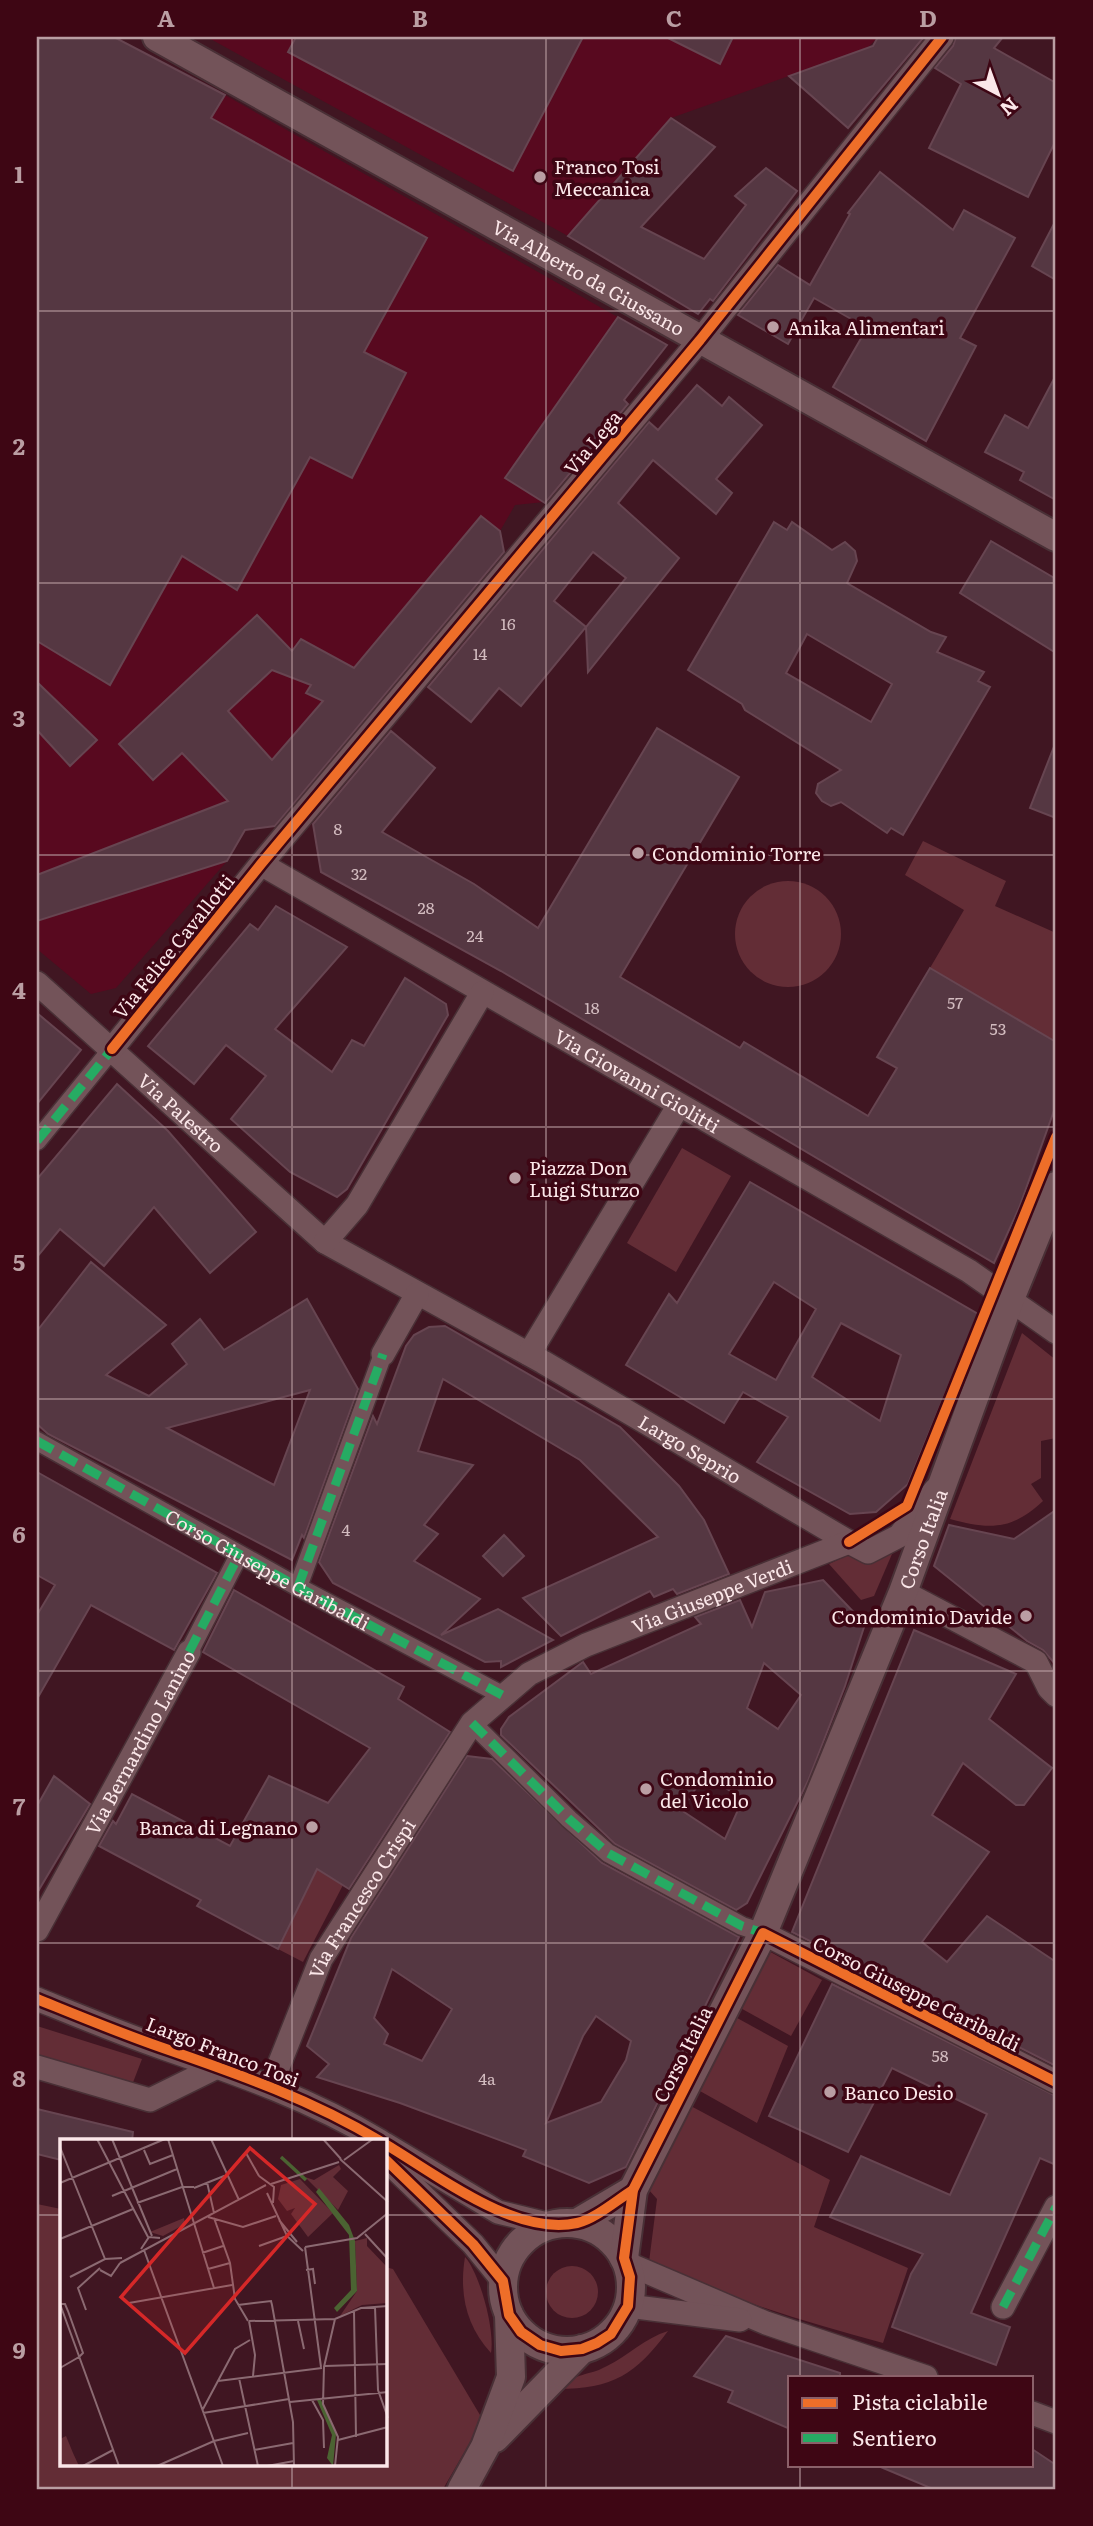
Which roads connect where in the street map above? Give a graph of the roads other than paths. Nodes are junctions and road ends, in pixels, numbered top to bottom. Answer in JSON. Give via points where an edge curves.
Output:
{"nodes":[{"id":1,"x":157,"y":37,"type":"edge"},
{"id":2,"x":942,"y":37,"type":"edge"},
{"id":3,"x":700,"y":340,"type":"junction"},
{"id":4,"x":1056,"y":537,"type":"edge"},
{"id":5,"x":261,"y":864,"type":"junction"},
{"id":6,"x":37,"y":983,"type":"edge"},
{"id":7,"x":482,"y":993,"type":"junction"},
{"id":8,"x":112,"y":1049,"type":"junction"},
{"id":9,"x":679,"y":1105,"type":"junction"},
{"id":10,"x":37,"y":1141,"type":"edge"},
{"id":11,"x":1056,"y":1186,"type":"edge"},
{"id":12,"x":325,"y":1242,"type":"junction"},
{"id":13,"x":417,"y":1294,"type":"junction"},
{"id":14,"x":1010,"y":1300,"type":"junction"},
{"id":15,"x":1056,"y":1332,"type":"edge"},
{"id":16,"x":383,"y":1354,"type":"joint"},
{"id":17,"x":529,"y":1354,"type":"junction"},
{"id":18,"x":37,"y":1441,"type":"edge"},
{"id":19,"x":943,"y":1480,"type":"junction"},
{"id":20,"x":849,"y":1542,"type":"junction"},
{"id":21,"x":239,"y":1555,"type":"junction"},
{"id":22,"x":298,"y":1587,"type":"junction"},
{"id":23,"x":902,"y":1592,"type":"junction"},
{"id":24,"x":189,"y":1652,"type":"joint"},
{"id":25,"x":502,"y":1695,"type":"junction"},
{"id":26,"x":1056,"y":1695,"type":"edge"},
{"id":27,"x":472,"y":1723,"type":"junction"},
{"id":28,"x":37,"y":1930,"type":"edge"},
{"id":29,"x":763,"y":1933,"type":"junction"},
{"id":30,"x":37,"y":1998,"type":"edge"},
{"id":31,"x":37,"y":2014,"type":"edge"},
{"id":32,"x":88,"y":2019,"type":"junction"},
{"id":33,"x":219,"y":2066,"type":"junction"},
{"id":34,"x":37,"y":2067,"type":"edge"},
{"id":35,"x":1056,"y":2082,"type":"edge"},
{"id":36,"x":271,"y":2085,"type":"junction"},
{"id":37,"x":345,"y":2120,"type":"junction"},
{"id":38,"x":365,"y":2139,"type":"edge"},
{"id":39,"x":377,"y":2139,"type":"edge"},
{"id":40,"x":387,"y":2145,"type":"edge"},
{"id":41,"x":387,"y":2160,"type":"edge"},
{"id":42,"x":633,"y":2190,"type":"junction"},
{"id":43,"x":1056,"y":2207,"type":"edge"},
{"id":44,"x":564,"y":2224,"type":"junction"},
{"id":45,"x":625,"y":2260,"type":"junction"},
{"id":46,"x":503,"y":2281,"type":"junction"},
{"id":47,"x":628,"y":2306,"type":"junction"},
{"id":48,"x":1003,"y":2307,"type":"dead end"},
{"id":49,"x":509,"y":2315,"type":"junction"},
{"id":50,"x":766,"y":2323,"type":"junction"},
{"id":51,"x":582,"y":2349,"type":"junction"},
{"id":52,"x":923,"y":2376,"type":"edge"},
{"id":53,"x":1034,"y":2414,"type":"edge"},
{"id":54,"x":1056,"y":2422,"type":"edge"},
{"id":55,"x":485,"y":2448,"type":"junction"},
{"id":56,"x":462,"y":2489,"type":"edge"}],
"edges":[{"from":1,"to":3,"type":"street","name":"Via Alberto da Giussano"},
{"from":2,"to":3,"type":"street","name":"Via Lega"},
{"from":3,"to":4,"type":"street","name":"Via Alberto da Giussano"},
{"from":3,"to":5,"type":"street","name":"Via Lega"},
{"from":5,"to":7,"type":"street","name":"Via Giovanni Giolitti"},
{"from":5,"to":8,"type":"street","name":"Via Felice Cavallotti"},
{"from":6,"to":8,"type":"street","name":"Via Palestro"},
{"from":7,"to":9,"type":"street","name":"Via Giovanni Giolitti"},
{"from":7,"to":12,"type":"street","via":[[357,1205]]},
{"from":8,"to":10,"type":"street","name":"Via Felice Cavallotti"},
{"from":8,"to":12,"type":"street","name":"Via Palestro"},
{"from":9,"to":14,"type":"street","name":"Via Giovanni Giolitti","via":[[969,1270]]},
{"from":9,"to":17,"type":"street"},
{"from":11,"to":14,"type":"street","name":"Corso Italia"},
{"from":12,"to":13,"type":"street"},
{"from":13,"to":16,"type":"street"},
{"from":13,"to":17,"type":"street"},
{"from":14,"to":15,"type":"street","name":"Via Giovanni Giolitti"},
{"from":14,"to":19,"type":"street","name":"Corso Italia"},
{"from":16,"to":22,"type":"street"},
{"from":17,"to":20,"type":"street","name":"Largo Seprio"},
{"from":18,"to":21,"type":"street","name":"Corso Giuseppe Garibaldi"},
{"from":19,"to":20,"type":"street","name":"Via Giuseppe Verdi","via":[[899,1536],[868,1552]]},
{"from":19,"to":23,"type":"street","name":"Corso Italia"},
{"from":20,"to":25,"type":"street","name":"Via Giuseppe Verdi","via":[[586,1645],[529,1674]]},
{"from":21,"to":22,"type":"street","name":"Corso Giuseppe Garibaldi"},
{"from":21,"to":24,"type":"street","name":"Via Bernardino Lanino"},
{"from":22,"to":25,"type":"street","name":"Corso Giuseppe Garibaldi"},
{"from":23,"to":26,"type":"street","via":[[1036,1662]]},
{"from":23,"to":29,"type":"street","name":"Corso Italia"},
{"from":24,"to":28,"type":"street","name":"Via Bernardino Lanino"},
{"from":25,"to":27,"type":"street","name":"Via Giuseppe Verdi"},
{"from":27,"to":29,"type":"street","name":"Corso Giuseppe Garibaldi","via":[[608,1853],[742,1927]]},
{"from":27,"to":36,"type":"street","name":"Via Francesco Crispi","via":[[321,1959]]},
{"from":29,"to":35,"type":"street","name":"Corso Giuseppe Garibaldi"},
{"from":29,"to":42,"type":"street","name":"Corso Italia"},
{"from":30,"to":32,"type":"street","name":"Largo Franco Tosi"},
{"from":31,"to":32,"type":"street","name":"Largo Franco Tosi"},
{"from":32,"to":33,"type":"street","name":"Largo Franco Tosi"},
{"from":33,"to":34,"type":"street","name":"Largo Franco Tosi","via":[[150,2099]]},
{"from":33,"to":36,"type":"street","name":"Largo Franco Tosi"},
{"from":36,"to":37,"type":"street","name":"Largo Franco Tosi"},
{"from":37,"to":38,"type":"street","name":"Largo Franco Tosi"},
{"from":37,"to":39,"type":"street","name":"Largo Franco Tosi"},
{"from":40,"to":44,"type":"street","via":[[498,2212]]},
{"from":41,"to":46,"type":"street","via":[[474,2245]]},
{"from":42,"to":44,"type":"street"},
{"from":42,"to":45,"type":"street","name":"Corso Italia"},
{"from":43,"to":48,"type":"street"},
{"from":44,"to":45,"type":"street","via":[[595,2229],[611,2239]]},
{"from":44,"to":46,"type":"street","via":[[527,2236],[514,2250]]},
{"from":45,"to":47,"type":"street","via":[[631,2291]]},
{"from":45,"to":50,"type":"street"},
{"from":46,"to":49,"type":"street"},
{"from":47,"to":50,"type":"street"},
{"from":47,"to":51,"type":"street","via":[[611,2334]]},
{"from":49,"to":51,"type":"street","via":[[521,2332],[540,2345],[561,2351]]},
{"from":49,"to":55,"type":"street","via":[[511,2377]]},
{"from":50,"to":52,"type":"street"},
{"from":51,"to":55,"type":"street"},
{"from":53,"to":54,"type":"street"},
{"from":55,"to":56,"type":"street"}]}
